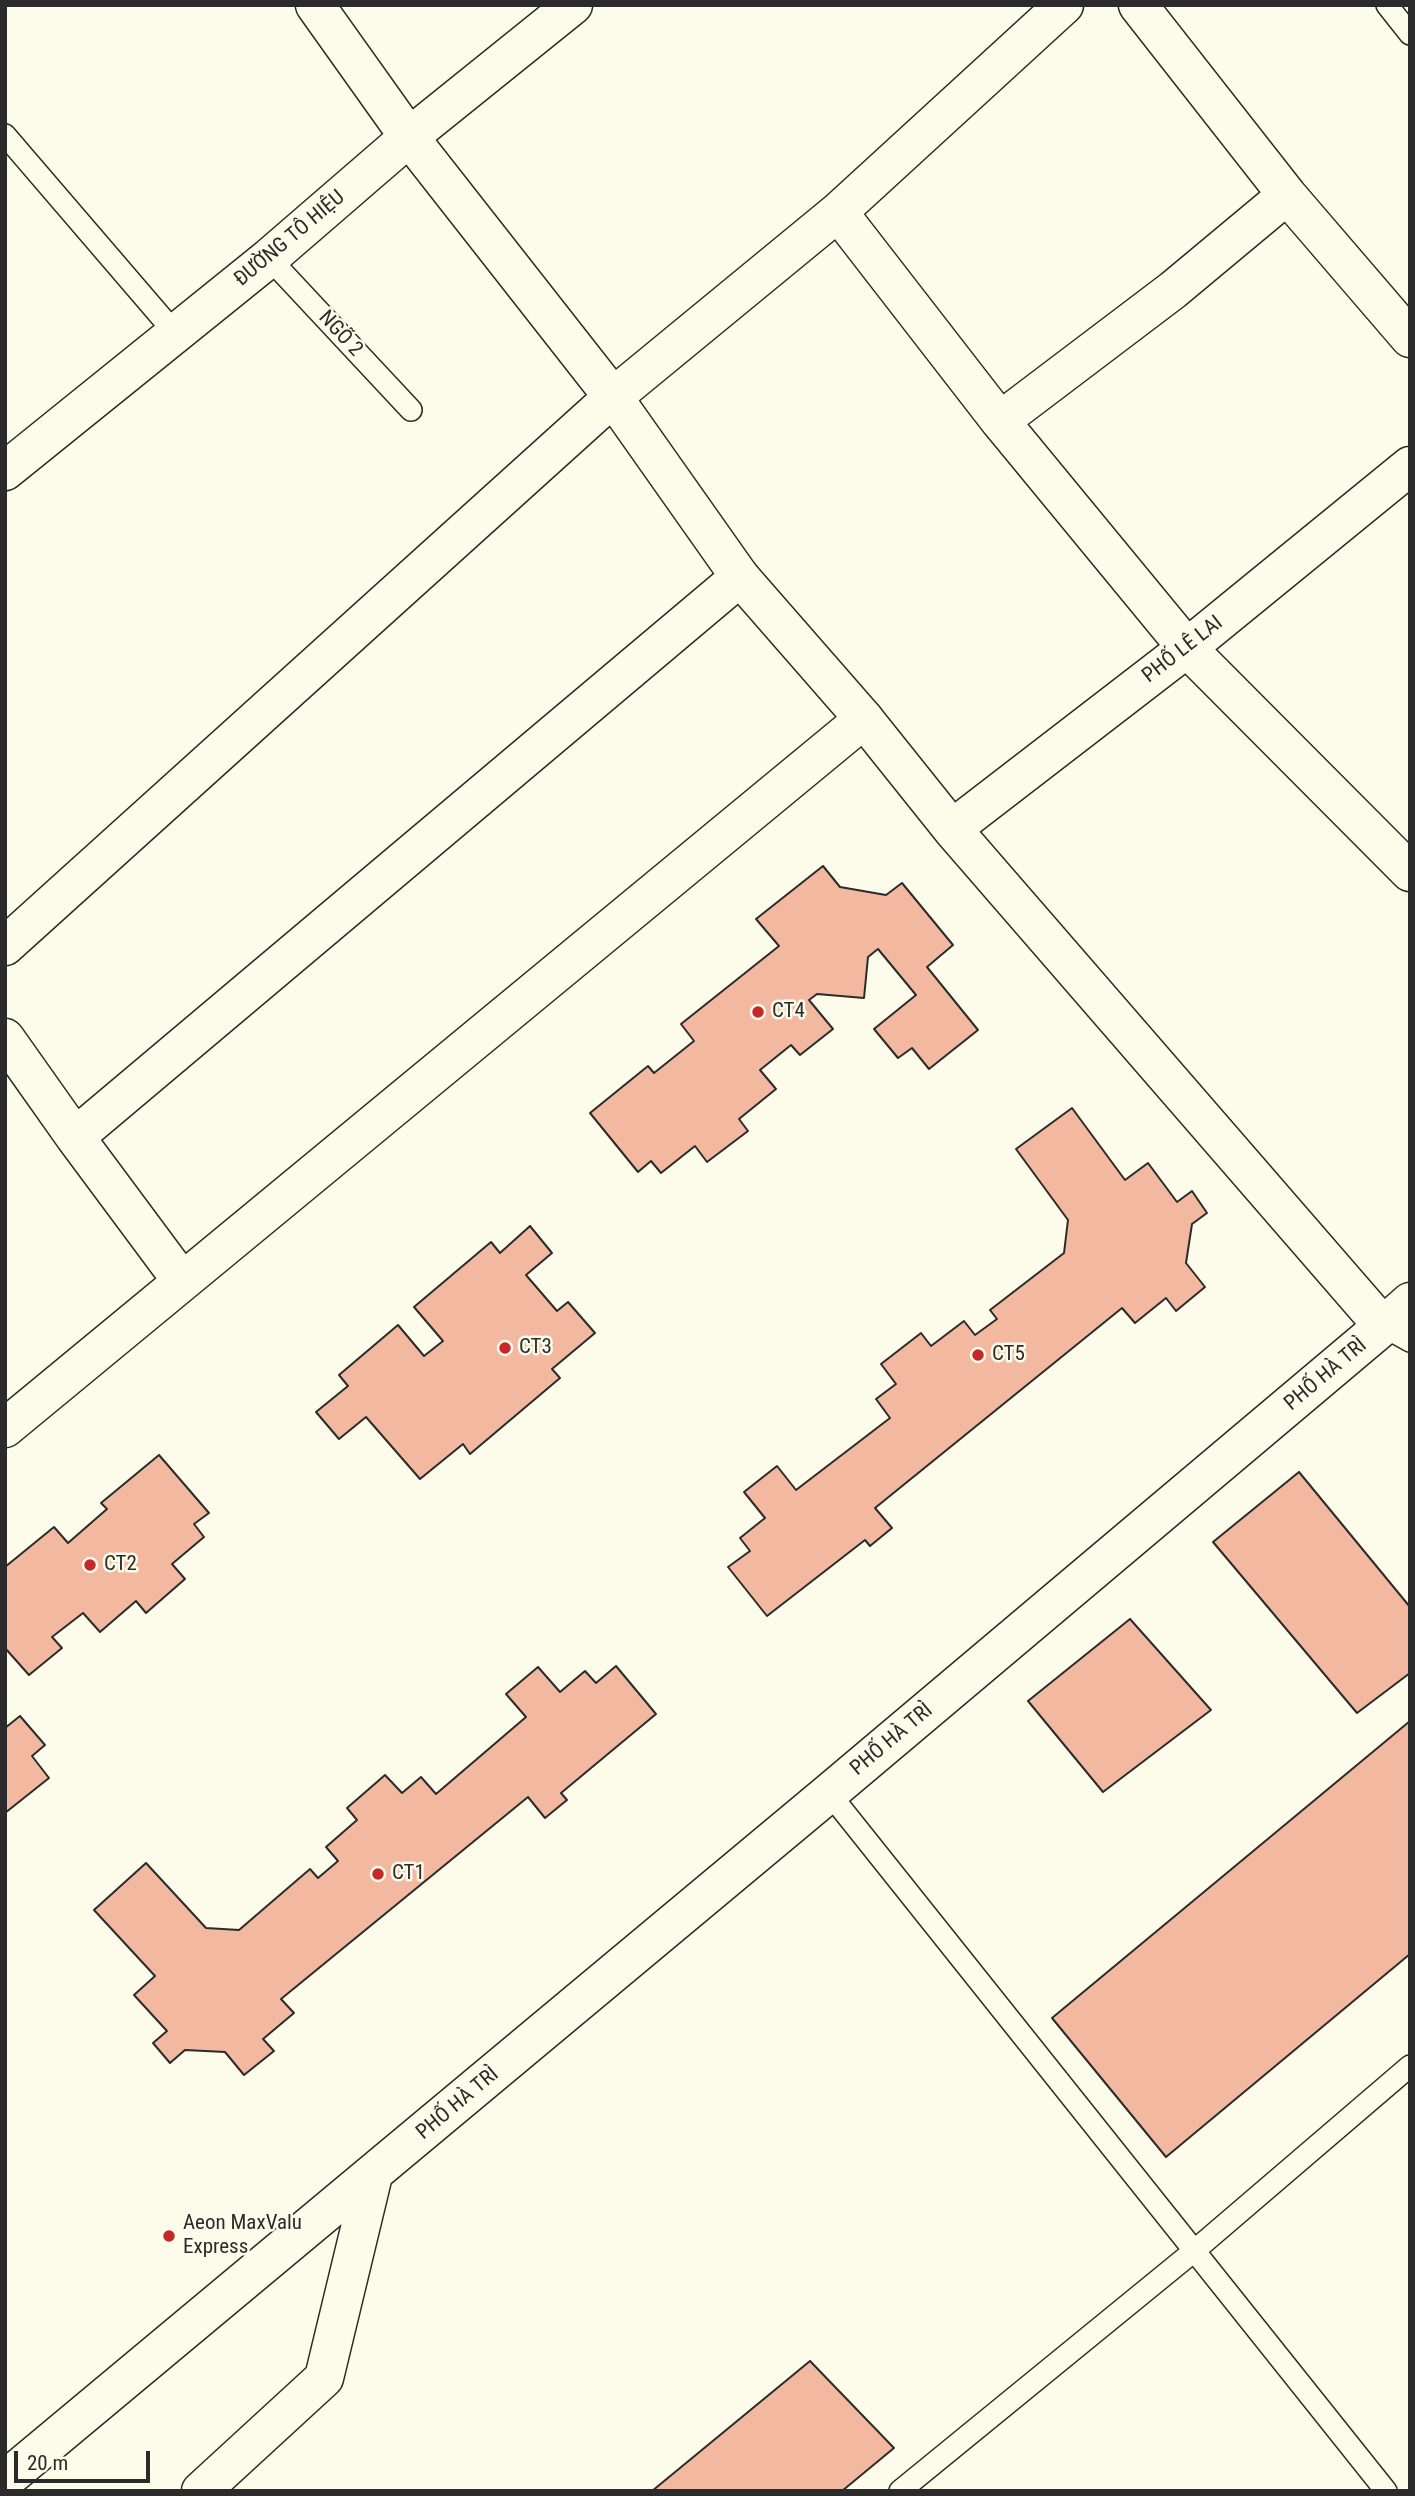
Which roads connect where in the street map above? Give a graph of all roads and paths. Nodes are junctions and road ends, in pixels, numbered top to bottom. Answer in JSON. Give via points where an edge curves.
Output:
{"nodes":[{"id":1,"x":315,"y":5,"type":"edge"},
{"id":2,"x":573,"y":5,"type":"edge"},
{"id":3,"x":1064,"y":5,"type":"edge"},
{"id":4,"x":1138,"y":5,"type":"edge"},
{"id":5,"x":1387,"y":5,"type":"edge"},
{"id":6,"x":1410,"y":34,"type":"edge"},
{"id":7,"x":5,"y":135,"type":"edge"},
{"id":8,"x":409,"y":137,"type":"junction"},
{"id":9,"x":1287,"y":195,"type":"junction"},
{"id":10,"x":838,"y":212,"type":"junction"},
{"id":11,"x":270,"y":258,"type":"junction"},
{"id":12,"x":175,"y":333,"type":"junction"},
{"id":13,"x":1410,"y":338,"type":"edge"},
{"id":14,"x":613,"y":397,"type":"junction"},
{"id":15,"x":411,"y":410,"type":"dead end"},
{"id":16,"x":1000,"y":421,"type":"junction"},
{"id":17,"x":1410,"y":466,"type":"edge"},
{"id":18,"x":5,"y":471,"type":"edge"},
{"id":19,"x":740,"y":577,"type":"junction"},
{"id":20,"x":1187,"y":648,"type":"junction"},
{"id":21,"x":864,"y":719,"type":"junction"},
{"id":22,"x":952,"y":829,"type":"junction"},
{"id":23,"x":1410,"y":872,"type":"edge"},
{"id":24,"x":5,"y":946,"type":"edge"},
{"id":25,"x":5,"y":1038,"type":"edge"},
{"id":26,"x":75,"y":1138,"type":"junction"},
{"id":27,"x":183,"y":1280,"type":"junction"},
{"id":28,"x":1401,"y":1323,"type":"edge"},
{"id":29,"x":5,"y":1428,"type":"edge"},
{"id":30,"x":829,"y":1793,"type":"junction"},
{"id":31,"x":1410,"y":2066,"type":"edge"},
{"id":32,"x":373,"y":2175,"type":"junction"},
{"id":33,"x":1194,"y":2251,"type":"junction"},
{"id":34,"x":5,"y":2480,"type":"edge"},
{"id":35,"x":201,"y":2491,"type":"edge"},
{"id":36,"x":900,"y":2491,"type":"edge"},
{"id":37,"x":1385,"y":2491,"type":"edge"}],
"edges":[{"from":1,"to":8,"type":"street"},
{"from":2,"to":8,"type":"street","name":"ĐƯỜNG TÔ HIỆU"},
{"from":3,"to":10,"type":"street"},
{"from":4,"to":9,"type":"street"},
{"from":5,"to":6,"type":"lane"},
{"from":7,"to":12,"type":"lane"},
{"from":8,"to":11,"type":"street","name":"ĐƯỜNG TÔ HIỆU"},
{"from":8,"to":14,"type":"street"},
{"from":9,"to":13,"type":"street"},
{"from":9,"to":16,"type":"street","via":[[1173,290]]},
{"from":10,"to":14,"type":"street"},
{"from":10,"to":16,"type":"street"},
{"from":11,"to":12,"type":"street","name":"ĐƯỜNG TÔ HIỆU"},
{"from":11,"to":15,"type":"lane","name":"NGÕ 2"},
{"from":12,"to":18,"type":"street","name":"ĐƯỜNG TÔ HIỆU"},
{"from":14,"to":19,"type":"street"},
{"from":14,"to":24,"type":"street"},
{"from":16,"to":20,"type":"street"},
{"from":17,"to":20,"type":"street","name":"PHỐ LÊ LAI"},
{"from":19,"to":21,"type":"street"},
{"from":19,"to":26,"type":"street"},
{"from":20,"to":22,"type":"street","name":"PHỐ LÊ LAI"},
{"from":20,"to":23,"type":"street"},
{"from":21,"to":22,"type":"street"},
{"from":21,"to":27,"type":"street"},
{"from":22,"to":28,"type":"street"},
{"from":25,"to":26,"type":"street"},
{"from":26,"to":27,"type":"street"},
{"from":27,"to":29,"type":"street"},
{"from":28,"to":30,"type":"street","name":"PHỐ HÀ TRÌ"},
{"from":30,"to":32,"type":"street","name":"PHỐ HÀ TRÌ"},
{"from":30,"to":33,"type":"lane"},
{"from":31,"to":33,"type":"lane"},
{"from":32,"to":34,"type":"street","name":"PHỐ HÀ TRÌ"},
{"from":32,"to":35,"type":"street","via":[[324,2378]]},
{"from":33,"to":36,"type":"lane"},
{"from":33,"to":37,"type":"lane"}]}
